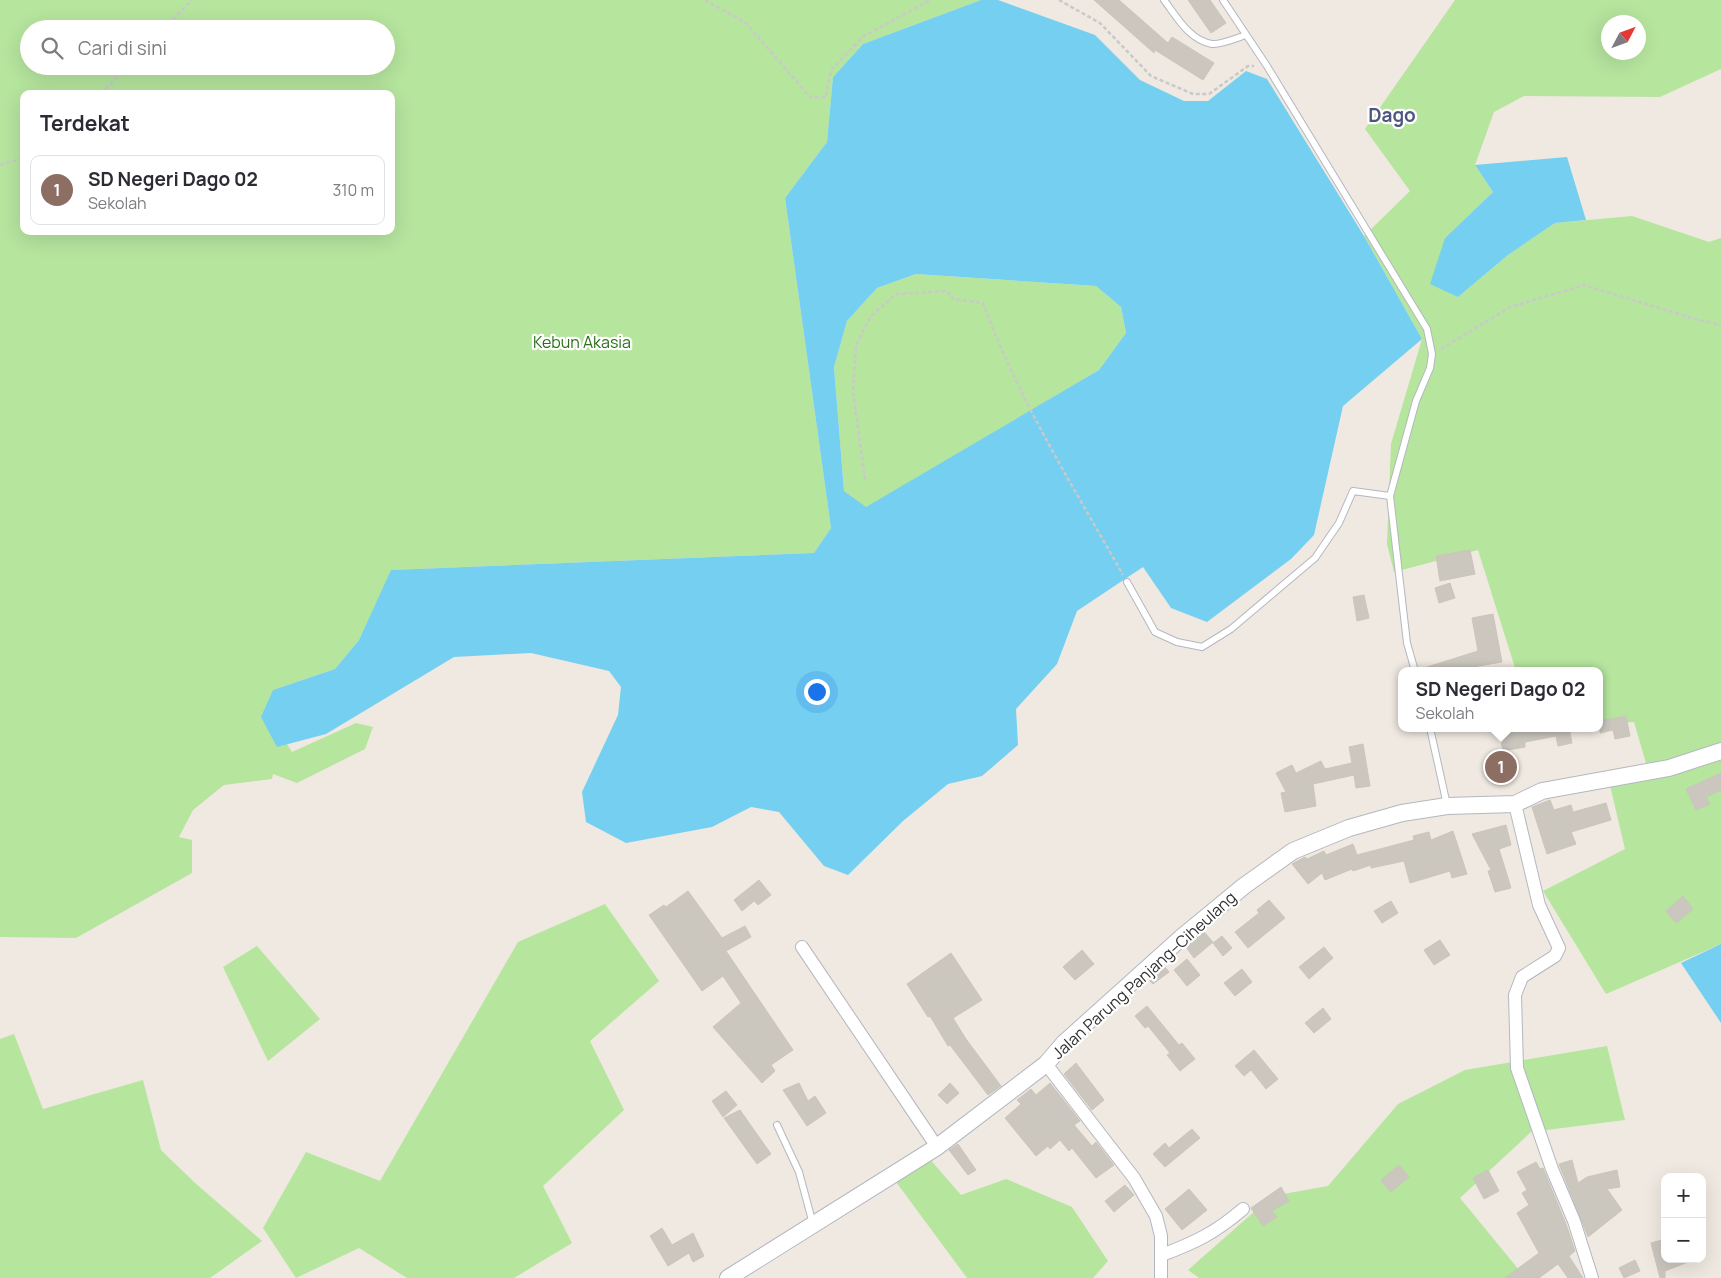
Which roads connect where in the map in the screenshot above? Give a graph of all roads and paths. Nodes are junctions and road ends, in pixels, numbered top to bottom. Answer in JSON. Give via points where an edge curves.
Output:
{"nodes":[{"id":1,"x":192,"y":0,"type":"edge"},
{"id":2,"x":705,"y":0,"type":"edge"},
{"id":3,"x":930,"y":0,"type":"edge"},
{"id":4,"x":1059,"y":0,"type":"edge"},
{"id":5,"x":1164,"y":0,"type":"edge"},
{"id":6,"x":1223,"y":0,"type":"edge"},
{"id":7,"x":173,"y":20,"type":"edge"},
{"id":8,"x":1246,"y":35,"type":"junction"},
{"id":9,"x":1267,"y":66,"type":"junction"},
{"id":10,"x":120,"y":75,"type":"edge"},
{"id":11,"x":106,"y":90,"type":"edge"},
{"id":12,"x":20,"y":159,"type":"edge"},
{"id":13,"x":0,"y":165,"type":"edge"},
{"id":14,"x":1721,"y":325,"type":"edge"},
{"id":15,"x":1432,"y":354,"type":"junction"},
{"id":16,"x":865,"y":480,"type":"dead end"},
{"id":17,"x":1390,"y":496,"type":"junction"},
{"id":18,"x":1127,"y":582,"type":"joint"},
{"id":19,"x":1414,"y":667,"type":"edge"},
{"id":20,"x":1431,"y":732,"type":"edge"},
{"id":21,"x":1721,"y":751,"type":"edge"},
{"id":22,"x":1515,"y":804,"type":"junction"},
{"id":23,"x":1447,"y":806,"type":"junction"},
{"id":24,"x":802,"y":947,"type":"dead end"},
{"id":25,"x":1046,"y":1064,"type":"junction"},
{"id":26,"x":777,"y":1125,"type":"dead end"},
{"id":27,"x":937,"y":1147,"type":"junction"},
{"id":28,"x":1243,"y":1209,"type":"dead end"},
{"id":29,"x":813,"y":1226,"type":"junction"},
{"id":30,"x":1162,"y":1255,"type":"junction"},
{"id":31,"x":728,"y":1278,"type":"edge"},
{"id":32,"x":1161,"y":1278,"type":"edge"},
{"id":33,"x":1592,"y":1278,"type":"edge"}],
"edges":[{"from":1,"to":7,"type":"path"},
{"from":2,"to":3,"type":"path","via":[[746,23],[810,97],[826,97],[831,70],[864,36]]},
{"from":4,"to":9,"type":"path","via":[[1100,23],[1151,76],[1193,94],[1209,94],[1248,66]]},
{"from":5,"to":8,"type":"lane","via":[[1196,38],[1213,44]]},
{"from":6,"to":8,"type":"lane"},
{"from":8,"to":9,"type":"lane"},
{"from":9,"to":15,"type":"lane","via":[[1428,329]]},
{"from":10,"to":11,"type":"path"},
{"from":12,"to":13,"type":"path"},
{"from":14,"to":15,"type":"path","via":[[1584,285],[1510,307]]},
{"from":15,"to":17,"type":"lane"},
{"from":16,"to":18,"type":"path","via":[[853,392],[856,345],[871,316],[896,294],[947,291],[954,299],[983,303],[1023,395]]},
{"from":17,"to":18,"type":"lane","via":[[1353,491],[1339,523],[1316,558],[1231,629],[1202,647],[1176,642],[1155,632]]},
{"from":17,"to":19,"type":"lane","via":[[1407,643]]},
{"from":20,"to":23,"type":"lane"},
{"from":21,"to":22,"type":"street","name":"Jalan Parung Panjang–Ciheulang","via":[[1669,768],[1542,791]]},
{"from":22,"to":23,"type":"street","name":"Jalan Parung Panjang–Ciheulang"},
{"from":22,"to":33,"type":"street","via":[[1539,905],[1558,948],[1555,956],[1522,977],[1515,995],[1517,1068]]},
{"from":23,"to":25,"type":"street","name":"Jalan Parung Panjang–Ciheulang","via":[[1402,813],[1349,828],[1293,851],[1182,937]]},
{"from":24,"to":27,"type":"street"},
{"from":25,"to":27,"type":"street","name":"Jalan Parung Panjang–Ciheulang"},
{"from":25,"to":30,"type":"street","via":[[1134,1178],[1156,1216]]},
{"from":26,"to":29,"type":"lane","via":[[799,1172]]},
{"from":27,"to":29,"type":"street","name":"Jalan Parung Panjang–Ciheulang"},
{"from":28,"to":30,"type":"street","via":[[1218,1230]]},
{"from":29,"to":31,"type":"street","name":"Jalan Parung Panjang–Ciheulang"},
{"from":30,"to":32,"type":"street"}]}
